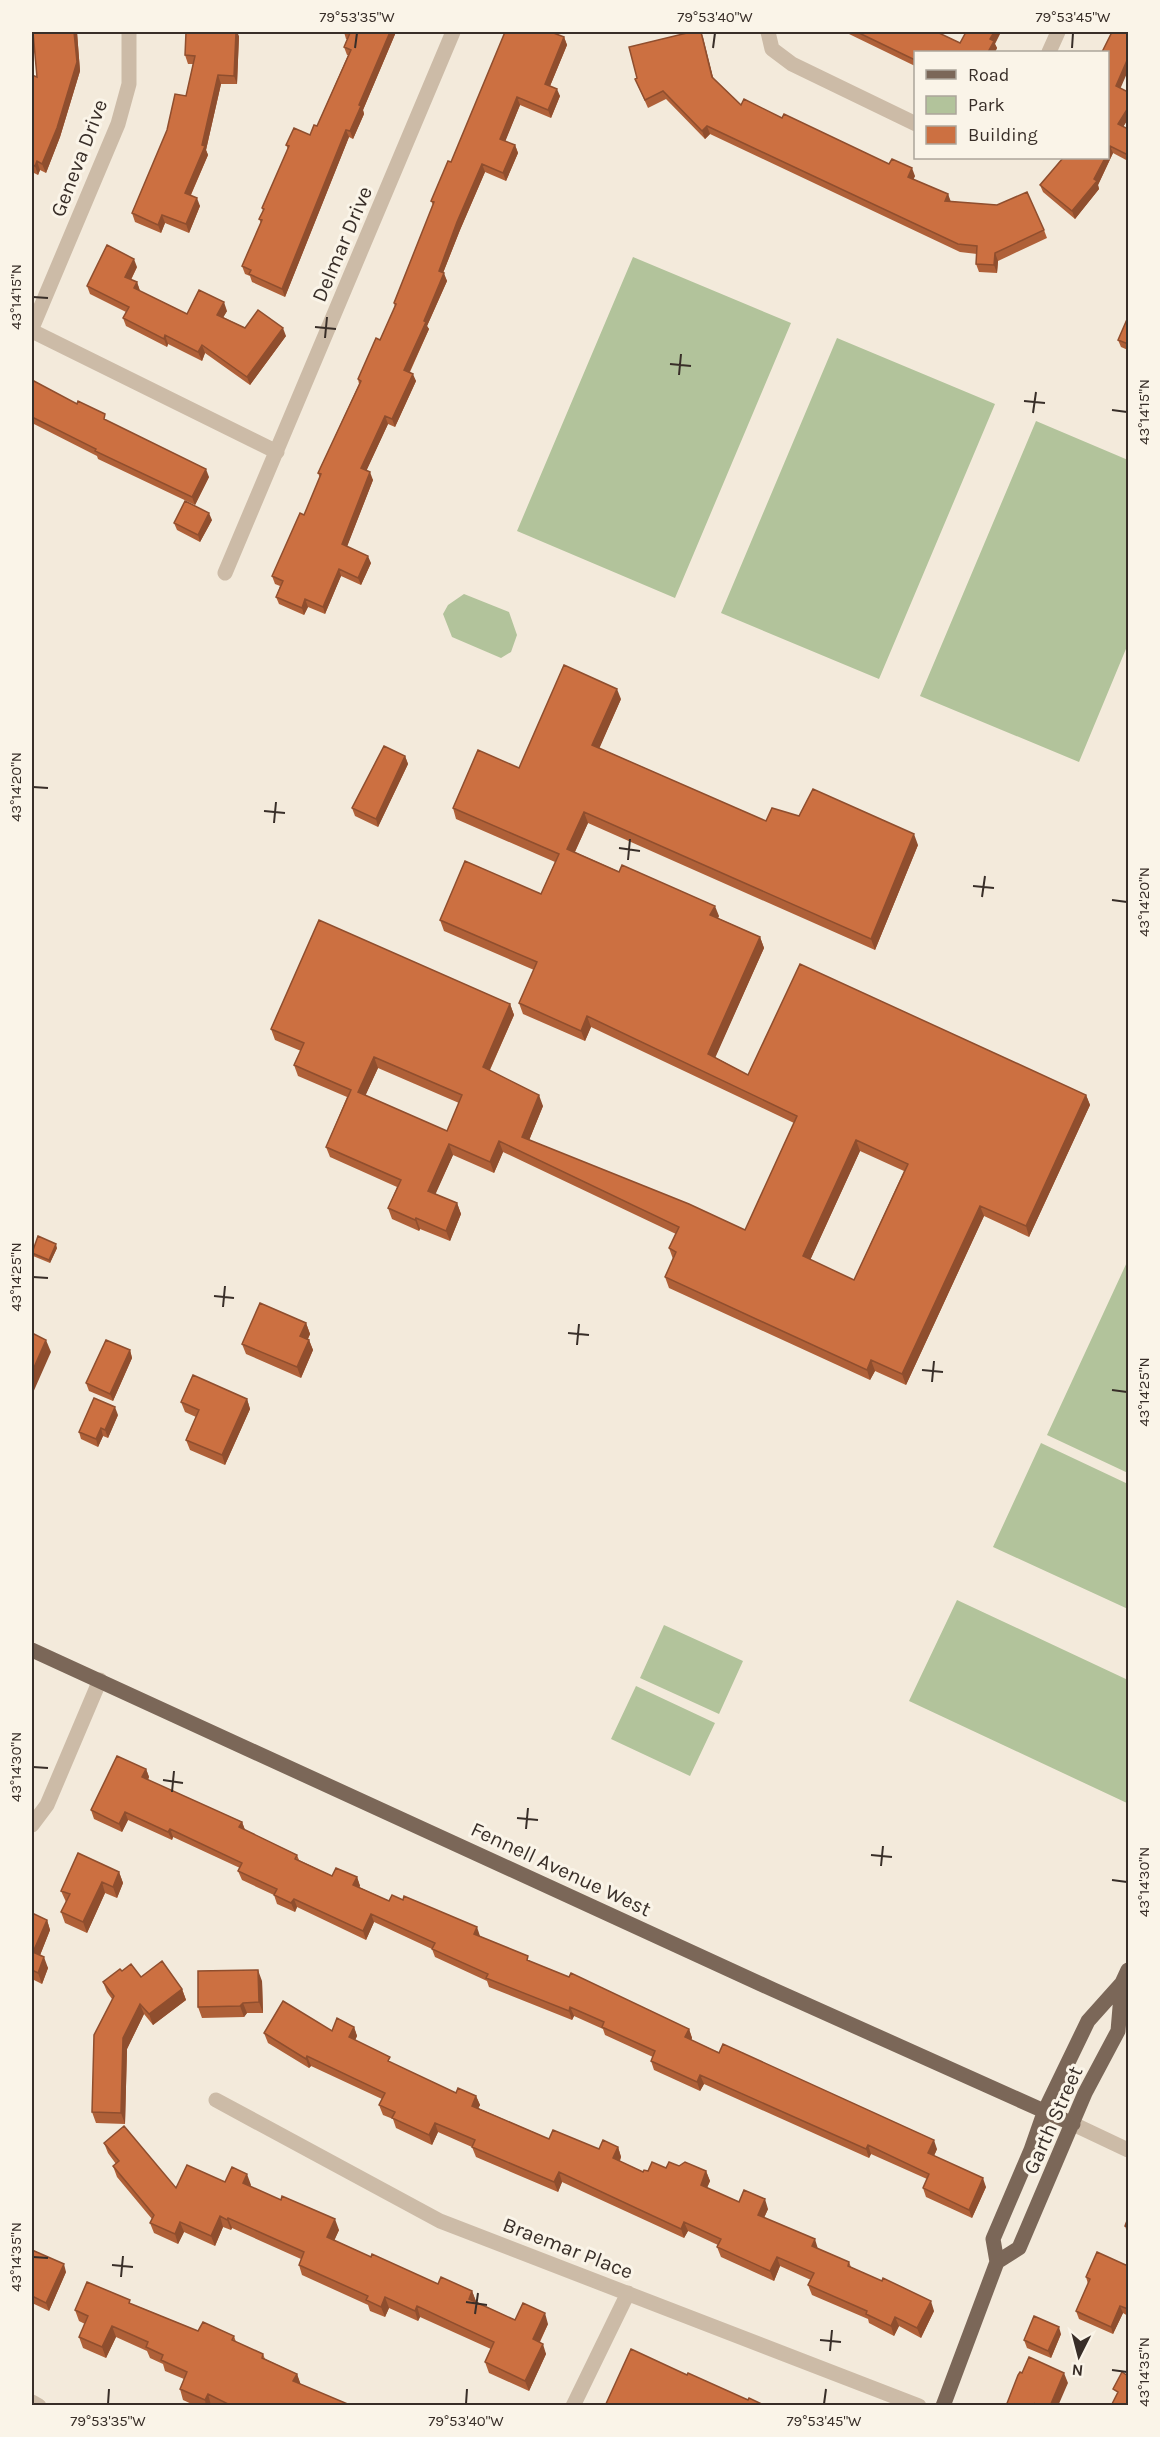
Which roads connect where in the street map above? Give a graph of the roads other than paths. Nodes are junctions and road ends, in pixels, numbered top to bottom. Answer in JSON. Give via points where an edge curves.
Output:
{"nodes":[{"id":1,"x":129,"y":32,"type":"edge"},
{"id":2,"x":453,"y":32,"type":"edge"},
{"id":3,"x":768,"y":32,"type":"edge"},
{"id":4,"x":1058,"y":32,"type":"edge"},
{"id":5,"x":1048,"y":51,"type":"edge"},
{"id":6,"x":914,"y":124,"type":"edge"},
{"id":7,"x":32,"y":330,"type":"edge"},
{"id":8,"x":277,"y":452,"type":"junction"},
{"id":9,"x":225,"y":573,"type":"dead end"},
{"id":10,"x":32,"y":1650,"type":"edge"},
{"id":11,"x":100,"y":1680,"type":"junction"},
{"id":12,"x":32,"y":1825,"type":"edge"},
{"id":13,"x":1125,"y":1977,"type":"edge"},
{"id":14,"x":216,"y":2100,"type":"dead end"},
{"id":15,"x":1045,"y":2110,"type":"junction"},
{"id":16,"x":1073,"y":2124,"type":"junction"},
{"id":17,"x":1128,"y":2150,"type":"edge"},
{"id":18,"x":997,"y":2262,"type":"junction"},
{"id":19,"x":628,"y":2293,"type":"junction"},
{"id":20,"x":32,"y":2402,"type":"edge"},
{"id":21,"x":39,"y":2406,"type":"edge"},
{"id":22,"x":573,"y":2406,"type":"edge"},
{"id":23,"x":919,"y":2406,"type":"edge"},
{"id":24,"x":943,"y":2406,"type":"edge"}],
"edges":[{"from":1,"to":7,"type":"street","name":"Geneva Drive","via":[[129,84],[118,124]]},
{"from":2,"to":8,"type":"street","name":"Delmar Drive"},
{"from":3,"to":6,"type":"street","via":[[772,49],[792,64]]},
{"from":4,"to":5,"type":"street"},
{"from":7,"to":8,"type":"street"},
{"from":8,"to":9,"type":"street","name":"Delmar Drive"},
{"from":10,"to":11,"type":"main road","name":"Fennell Avenue West"},
{"from":11,"to":12,"type":"street","via":[[47,1805]]},
{"from":11,"to":15,"type":"main road","name":"Fennell Avenue West","via":[[774,1990]]},
{"from":13,"to":15,"type":"main road","name":"Garth Street","via":[[1088,2021]]},
{"from":13,"to":16,"type":"main road","name":"Garth Street","via":[[1118,2031]]},
{"from":14,"to":19,"type":"street","name":"Braemar Place","via":[[440,2221]]},
{"from":15,"to":16,"type":"main road","name":"Fennell Avenue West"},
{"from":15,"to":18,"type":"main road","name":"Garth Street","via":[[993,2239]]},
{"from":16,"to":17,"type":"street"},
{"from":16,"to":18,"type":"main road","name":"Garth Street","via":[[1019,2248]]},
{"from":18,"to":24,"type":"main road","name":"Garth Street"},
{"from":19,"to":22,"type":"street"},
{"from":19,"to":23,"type":"street","name":"Braemar Place"},
{"from":20,"to":21,"type":"street"}]}
